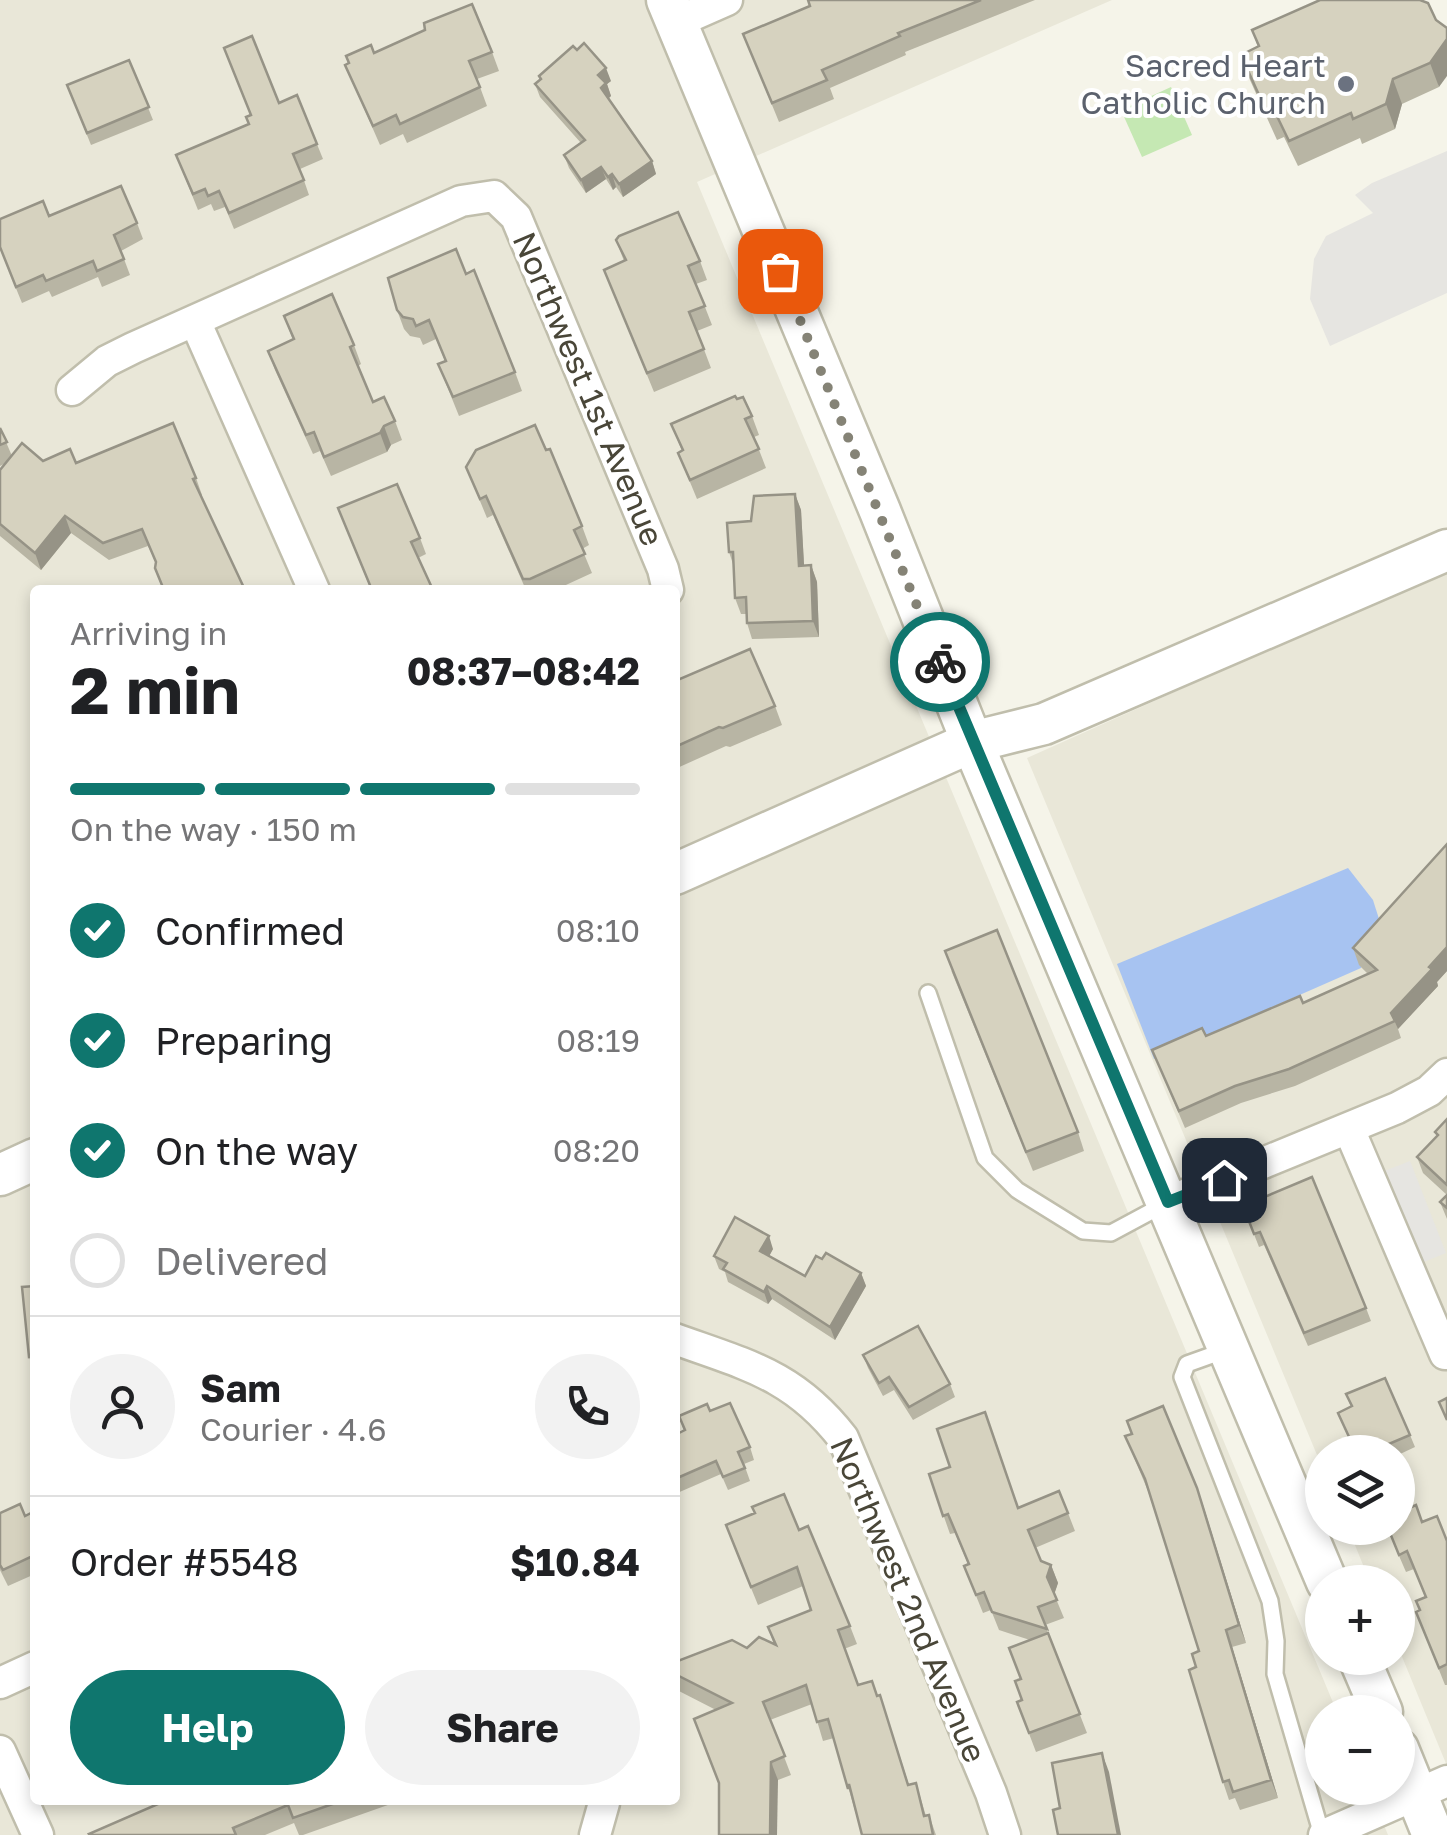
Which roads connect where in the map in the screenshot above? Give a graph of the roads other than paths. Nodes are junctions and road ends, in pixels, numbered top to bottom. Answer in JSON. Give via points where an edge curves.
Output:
{"nodes":[{"id":1,"x":727,"y":0,"type":"edge"},
{"id":2,"x":672,"y":11,"type":"edge"},
{"id":3,"x":195,"y":321,"type":"junction"},
{"id":4,"x":72,"y":390,"type":"dead end"},
{"id":5,"x":1447,"y":550,"type":"edge"},
{"id":6,"x":312,"y":585,"type":"edge"},
{"id":7,"x":667,"y":585,"type":"edge"},
{"id":8,"x":972,"y":742,"type":"junction"},
{"id":9,"x":680,"y":872,"type":"edge"},
{"id":10,"x":928,"y":992,"type":"dead end"},
{"id":11,"x":1447,"y":1074,"type":"edge"},
{"id":12,"x":1348,"y":1128,"type":"junction"},
{"id":13,"x":30,"y":1161,"type":"edge"},
{"id":14,"x":0,"y":1175,"type":"edge"},
{"id":15,"x":1168,"y":1202,"type":"junction"},
{"id":16,"x":680,"y":1342,"type":"edge"},
{"id":17,"x":1230,"y":1348,"type":"junction"},
{"id":18,"x":1445,"y":1354,"type":"edge"},
{"id":19,"x":1320,"y":1565,"type":"edge"},
{"id":20,"x":30,"y":1669,"type":"edge"},
{"id":21,"x":0,"y":1683,"type":"edge"},
{"id":22,"x":0,"y":1751,"type":"edge"},
{"id":23,"x":1415,"y":1768,"type":"edge"},
{"id":24,"x":1432,"y":1788,"type":"edge"},
{"id":25,"x":603,"y":1805,"type":"edge"},
{"id":26,"x":38,"y":1835,"type":"edge"},
{"id":27,"x":595,"y":1835,"type":"edge"},
{"id":28,"x":1004,"y":1835,"type":"edge"},
{"id":29,"x":1323,"y":1835,"type":"edge"},
{"id":30,"x":1433,"y":1835,"type":"edge"}],
"edges":[{"from":1,"to":2,"type":"street"},
{"from":2,"to":8,"type":"street"},
{"from":3,"to":4,"type":"street","via":[[107,362]]},
{"from":3,"to":6,"type":"street"},
{"from":3,"to":7,"type":"street","name":"Northwest 1st Avenue","via":[[460,201],[494,196],[516,217]]},
{"from":5,"to":8,"type":"street","via":[[1044,724]]},
{"from":8,"to":9,"type":"street"},
{"from":8,"to":15,"type":"street"},
{"from":10,"to":15,"type":"lane","via":[[985,1158],[1017,1190],[1082,1230],[1097,1232],[1112,1233]]},
{"from":11,"to":12,"type":"street","via":[[1429,1091]]},
{"from":12,"to":15,"type":"street"},
{"from":12,"to":18,"type":"street"},
{"from":13,"to":14,"type":"street"},
{"from":15,"to":17,"type":"street"},
{"from":16,"to":28,"type":"street","name":"Northwest 2nd Avenue","via":[[796,1389],[843,1438]]},
{"from":17,"to":19,"type":"street"},
{"from":17,"to":29,"type":"lane","via":[[1186,1364],[1182,1376],[1270,1601],[1275,1674]]},
{"from":20,"to":21,"type":"street"},
{"from":22,"to":26,"type":"street"},
{"from":23,"to":24,"type":"street"},
{"from":24,"to":29,"type":"street"},
{"from":24,"to":30,"type":"street"},
{"from":25,"to":27,"type":"street"}]}
